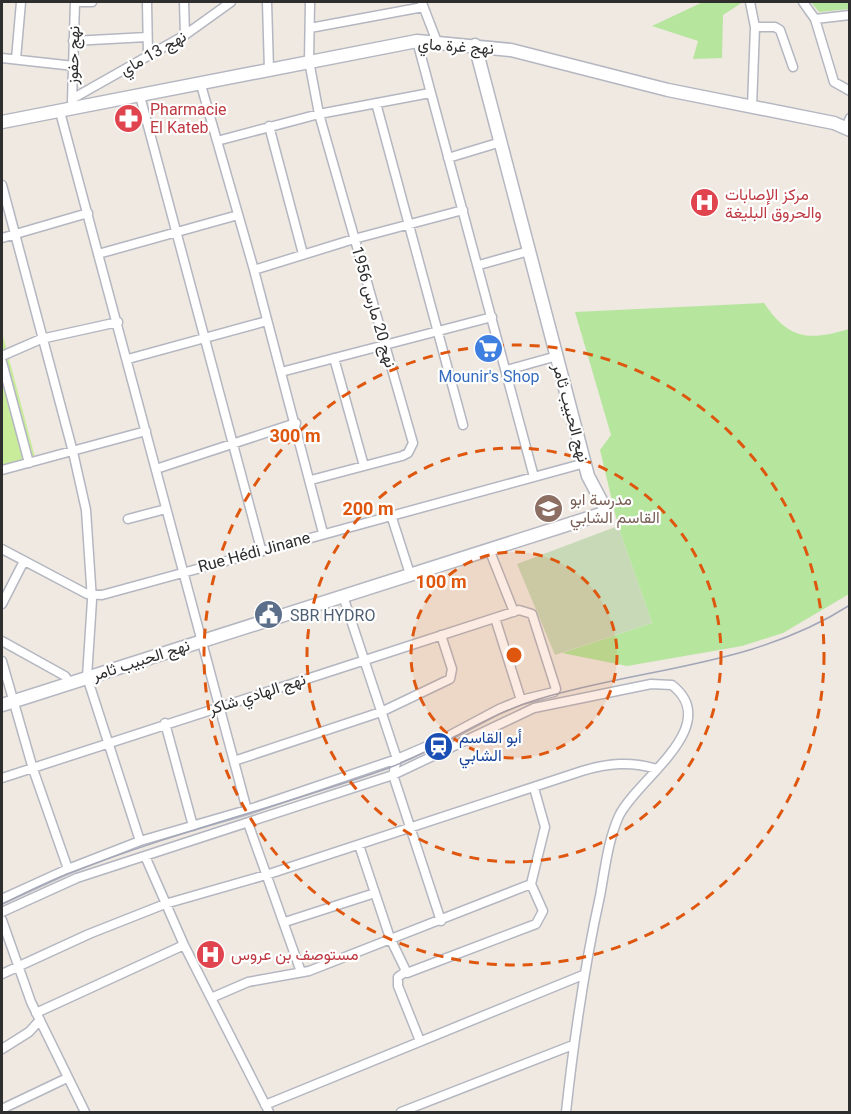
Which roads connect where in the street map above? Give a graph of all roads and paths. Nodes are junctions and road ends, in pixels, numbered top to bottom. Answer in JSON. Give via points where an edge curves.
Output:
{"nodes":[{"id":1,"x":21,"y":2,"type":"edge"},
{"id":2,"x":75,"y":2,"type":"edge"},
{"id":3,"x":93,"y":2,"type":"edge"},
{"id":4,"x":147,"y":2,"type":"edge"},
{"id":5,"x":184,"y":2,"type":"edge"},
{"id":6,"x":228,"y":2,"type":"edge"},
{"id":7,"x":267,"y":2,"type":"edge"},
{"id":8,"x":310,"y":2,"type":"edge"},
{"id":9,"x":750,"y":2,"type":"edge"},
{"id":10,"x":804,"y":2,"type":"edge"},
{"id":11,"x":423,"y":4,"type":"edge"},
{"id":12,"x":849,"y":15,"type":"edge"},
{"id":13,"x":815,"y":19,"type":"junction"},
{"id":14,"x":755,"y":27,"type":"junction"},
{"id":15,"x":310,"y":28,"type":"junction"},
{"id":16,"x":185,"y":34,"type":"junction"},
{"id":17,"x":147,"y":37,"type":"junction"},
{"id":18,"x":74,"y":41,"type":"junction"},
{"id":19,"x":417,"y":41,"type":"junction"},
{"id":20,"x":437,"y":42,"type":"junction"},
{"id":21,"x":475,"y":45,"type":"junction"},
{"id":22,"x":148,"y":55,"type":"junction"},
{"id":23,"x":2,"y":58,"type":"edge"},
{"id":24,"x":16,"y":59,"type":"junction"},
{"id":25,"x":309,"y":62,"type":"junction"},
{"id":26,"x":74,"y":66,"type":"junction"},
{"id":27,"x":793,"y":67,"type":"dead end"},
{"id":28,"x":269,"y":70,"type":"junction"},
{"id":29,"x":201,"y":85,"type":"junction"},
{"id":30,"x":849,"y":91,"type":"edge"},
{"id":31,"x":430,"y":93,"type":"junction"},
{"id":32,"x":140,"y":96,"type":"junction"},
{"id":33,"x":376,"y":104,"type":"junction"},
{"id":34,"x":68,"y":106,"type":"junction"},
{"id":35,"x":752,"y":107,"type":"junction"},
{"id":36,"x":320,"y":114,"type":"junction"},
{"id":37,"x":2,"y":122,"type":"edge"},
{"id":38,"x":848,"y":125,"type":"edge"},
{"id":39,"x":269,"y":126,"type":"junction"},
{"id":40,"x":217,"y":141,"type":"junction"},
{"id":41,"x":501,"y":142,"type":"junction"},
{"id":42,"x":448,"y":158,"type":"junction"},
{"id":43,"x":2,"y":185,"type":"edge"},
{"id":44,"x":463,"y":210,"type":"junction"},
{"id":45,"x":88,"y":213,"type":"junction"},
{"id":46,"x":238,"y":215,"type":"junction"},
{"id":47,"x":410,"y":224,"type":"junction"},
{"id":48,"x":174,"y":232,"type":"junction"},
{"id":49,"x":14,"y":235,"type":"junction"},
{"id":50,"x":2,"y":238,"type":"edge"},
{"id":51,"x":354,"y":239,"type":"junction"},
{"id":52,"x":529,"y":251,"type":"junction"},
{"id":53,"x":98,"y":254,"type":"junction"},
{"id":54,"x":303,"y":254,"type":"junction"},
{"id":55,"x":479,"y":265,"type":"junction"},
{"id":56,"x":254,"y":270,"type":"junction"},
{"id":57,"x":492,"y":316,"type":"junction"},
{"id":58,"x":267,"y":321,"type":"junction"},
{"id":59,"x":117,"y":322,"type":"junction"},
{"id":60,"x":439,"y":330,"type":"junction"},
{"id":61,"x":203,"y":338,"type":"junction"},
{"id":62,"x":41,"y":339,"type":"junction"},
{"id":63,"x":385,"y":345,"type":"junction"},
{"id":64,"x":2,"y":356,"type":"edge"},
{"id":65,"x":556,"y":356,"type":"junction"},
{"id":66,"x":334,"y":358,"type":"junction"},
{"id":67,"x":128,"y":359,"type":"junction"},
{"id":68,"x":2,"y":362,"type":"edge"},
{"id":69,"x":507,"y":370,"type":"junction"},
{"id":70,"x":281,"y":372,"type":"junction"},
{"id":71,"x":296,"y":423,"type":"junction"},
{"id":72,"x":464,"y":424,"type":"dead end"},
{"id":73,"x":146,"y":431,"type":"junction"},
{"id":74,"x":233,"y":443,"type":"junction"},
{"id":75,"x":73,"y":452,"type":"junction"},
{"id":76,"x":29,"y":463,"type":"junction"},
{"id":77,"x":585,"y":463,"type":"junction"},
{"id":78,"x":363,"y":466,"type":"junction"},
{"id":79,"x":156,"y":469,"type":"junction"},
{"id":80,"x":2,"y":470,"type":"edge"},
{"id":81,"x":534,"y":477,"type":"junction"},
{"id":82,"x":311,"y":480,"type":"junction"},
{"id":83,"x":166,"y":509,"type":"junction"},
{"id":84,"x":391,"y":515,"type":"junction"},
{"id":85,"x":128,"y":519,"type":"dead end"},
{"id":86,"x":323,"y":534,"type":"junction"},
{"id":87,"x":2,"y":549,"type":"edge"},
{"id":88,"x":261,"y":549,"type":"junction"},
{"id":89,"x":489,"y":549,"type":"junction"},
{"id":90,"x":24,"y":561,"type":"junction"},
{"id":91,"x":183,"y":571,"type":"junction"},
{"id":92,"x":410,"y":574,"type":"junction"},
{"id":93,"x":91,"y":596,"type":"junction"},
{"id":94,"x":343,"y":596,"type":"junction"},
{"id":95,"x":2,"y":604,"type":"edge"},
{"id":96,"x":514,"y":612,"type":"junction"},
{"id":97,"x":495,"y":618,"type":"junction"},
{"id":98,"x":441,"y":635,"type":"junction"},
{"id":99,"x":2,"y":641,"type":"edge"},
{"id":100,"x":203,"y":641,"type":"junction"},
{"id":101,"x":365,"y":659,"type":"junction"},
{"id":102,"x":2,"y":661,"type":"edge"},
{"id":103,"x":87,"y":677,"type":"junction"},
{"id":104,"x":70,"y":683,"type":"junction"},
{"id":105,"x":521,"y":700,"type":"junction"},
{"id":106,"x":8,"y":703,"type":"edge"},
{"id":107,"x":220,"y":706,"type":"junction"},
{"id":108,"x":381,"y":712,"type":"junction"},
{"id":109,"x":165,"y":723,"type":"junction"},
{"id":110,"x":110,"y":742,"type":"junction"},
{"id":111,"x":397,"y":759,"type":"junction"},
{"id":112,"x":234,"y":761,"type":"junction"},
{"id":113,"x":33,"y":769,"type":"junction"},
{"id":114,"x":657,"y":769,"type":"junction"},
{"id":115,"x":393,"y":775,"type":"junction"},
{"id":116,"x":2,"y":778,"type":"edge"},
{"id":117,"x":534,"y":788,"type":"junction"},
{"id":118,"x":247,"y":810,"type":"junction"},
{"id":119,"x":249,"y":823,"type":"junction"},
{"id":120,"x":193,"y":826,"type":"junction"},
{"id":121,"x":410,"y":828,"type":"junction"},
{"id":122,"x":140,"y":841,"type":"junction"},
{"id":123,"x":359,"y":845,"type":"junction"},
{"id":124,"x":145,"y":856,"type":"junction"},
{"id":125,"x":68,"y":869,"type":"junction"},
{"id":126,"x":266,"y":874,"type":"junction"},
{"id":127,"x":531,"y":884,"type":"junction"},
{"id":128,"x":375,"y":893,"type":"junction"},
{"id":129,"x":2,"y":899,"type":"edge"},
{"id":130,"x":165,"y":904,"type":"junction"},
{"id":131,"x":2,"y":912,"type":"edge"},
{"id":132,"x":2,"y":920,"type":"edge"},
{"id":133,"x":441,"y":921,"type":"junction"},
{"id":134,"x":285,"y":922,"type":"junction"},
{"id":135,"x":390,"y":938,"type":"junction"},
{"id":136,"x":184,"y":945,"type":"junction"},
{"id":137,"x":17,"y":967,"type":"junction"},
{"id":138,"x":301,"y":972,"type":"junction"},
{"id":139,"x":405,"y":972,"type":"junction"},
{"id":140,"x":2,"y":974,"type":"edge"},
{"id":141,"x":583,"y":975,"type":"junction"},
{"id":142,"x":211,"y":998,"type":"junction"},
{"id":143,"x":38,"y":1016,"type":"junction"},
{"id":144,"x":420,"y":1041,"type":"junction"},
{"id":145,"x":573,"y":1045,"type":"junction"},
{"id":146,"x":2,"y":1049,"type":"edge"},
{"id":147,"x":68,"y":1078,"type":"junction"},
{"id":148,"x":3,"y":1108,"type":"edge"},
{"id":149,"x":267,"y":1109,"type":"edge"},
{"id":150,"x":85,"y":1113,"type":"edge"},
{"id":151,"x":401,"y":1113,"type":"edge"},
{"id":152,"x":566,"y":1113,"type":"edge"}],
"edges":[{"from":1,"to":24,"type":"street"},
{"from":2,"to":3,"type":"street"},
{"from":2,"to":18,"type":"street","name":"نهج حفوز"},
{"from":4,"to":17,"type":"street"},
{"from":5,"to":16,"type":"street"},
{"from":6,"to":16,"type":"street","name":"نهج 13 ماي"},
{"from":7,"to":28,"type":"street"},
{"from":8,"to":15,"type":"street","name":"نهج 20 مارس 1956"},
{"from":9,"to":14,"type":"street"},
{"from":10,"to":13,"type":"street"},
{"from":11,"to":15,"type":"street"},
{"from":11,"to":20,"type":"street"},
{"from":12,"to":13,"type":"street"},
{"from":13,"to":30,"type":"street","via":[[834,82]]},
{"from":14,"to":27,"type":"street","via":[[780,30]]},
{"from":14,"to":35,"type":"street"},
{"from":15,"to":25,"type":"street","name":"نهج 20 مارس 1956"},
{"from":16,"to":22,"type":"street","name":"نهج 13 ماي"},
{"from":17,"to":18,"type":"street"},
{"from":17,"to":22,"type":"street"},
{"from":18,"to":26,"type":"street","name":"نهج حفوز"},
{"from":19,"to":20,"type":"street","name":"نهج غرة ماي"},
{"from":19,"to":25,"type":"street","name":"نهج غرة ماي"},
{"from":19,"to":31,"type":"street"},
{"from":20,"to":21,"type":"street","name":"نهج غرة ماي"},
{"from":21,"to":35,"type":"street","name":"نهج غرة ماي","via":[[572,63],[668,90]]},
{"from":21,"to":41,"type":"street","name":"نهج الحبيب ثامر"},
{"from":22,"to":34,"type":"street","name":"نهج 13 ماي"},
{"from":23,"to":24,"type":"street"},
{"from":24,"to":26,"type":"street"},
{"from":25,"to":28,"type":"street","name":"نهج غرة ماي"},
{"from":25,"to":36,"type":"street","name":"نهج 20 مارس 1956"},
{"from":26,"to":34,"type":"street","name":"نهج حفوز"},
{"from":28,"to":29,"type":"street","name":"نهج غرة ماي"},
{"from":29,"to":32,"type":"street","name":"نهج غرة ماي"},
{"from":29,"to":40,"type":"street"},
{"from":31,"to":33,"type":"street"},
{"from":31,"to":42,"type":"street"},
{"from":32,"to":34,"type":"street","name":"نهج غرة ماي"},
{"from":32,"to":48,"type":"street"},
{"from":33,"to":36,"type":"street"},
{"from":33,"to":47,"type":"street"},
{"from":34,"to":37,"type":"street","name":"نهج غرة ماي"},
{"from":34,"to":45,"type":"street","name":"نهج حفوز"},
{"from":35,"to":38,"type":"street","name":"نهج غرة ماي"},
{"from":36,"to":39,"type":"street"},
{"from":36,"to":51,"type":"street","name":"نهج 20 مارس 1956"},
{"from":39,"to":40,"type":"street"},
{"from":39,"to":54,"type":"street"},
{"from":40,"to":46,"type":"street"},
{"from":41,"to":42,"type":"street"},
{"from":41,"to":52,"type":"street","name":"نهج الحبيب ثامر"},
{"from":42,"to":44,"type":"street"},
{"from":43,"to":49,"type":"street"},
{"from":44,"to":47,"type":"street"},
{"from":44,"to":55,"type":"street"},
{"from":45,"to":49,"type":"street"},
{"from":45,"to":53,"type":"street","name":"نهج حفوز"},
{"from":46,"to":48,"type":"street"},
{"from":46,"to":56,"type":"street"},
{"from":47,"to":51,"type":"street"},
{"from":47,"to":60,"type":"street"},
{"from":48,"to":53,"type":"street"},
{"from":48,"to":61,"type":"street"},
{"from":49,"to":50,"type":"street"},
{"from":49,"to":62,"type":"street"},
{"from":51,"to":54,"type":"street"},
{"from":51,"to":63,"type":"street","name":"نهج 20 مارس 1956"},
{"from":52,"to":55,"type":"street"},
{"from":52,"to":65,"type":"street","name":"نهج الحبيب ثامر"},
{"from":53,"to":59,"type":"street","name":"نهج حفوز"},
{"from":54,"to":56,"type":"street"},
{"from":55,"to":57,"type":"street"},
{"from":56,"to":58,"type":"street"},
{"from":57,"to":60,"type":"street"},
{"from":57,"to":69,"type":"street"},
{"from":58,"to":61,"type":"street"},
{"from":58,"to":70,"type":"street"},
{"from":59,"to":62,"type":"street"},
{"from":59,"to":67,"type":"street","name":"نهج حفوز"},
{"from":60,"to":63,"type":"street"},
{"from":60,"to":72,"type":"street"},
{"from":61,"to":67,"type":"street"},
{"from":61,"to":74,"type":"street"},
{"from":62,"to":64,"type":"street"},
{"from":62,"to":75,"type":"street"},
{"from":63,"to":66,"type":"street"},
{"from":63,"to":78,"type":"street","name":"نهج 20 مارس 1956","via":[[413,444],[408,453]]},
{"from":65,"to":69,"type":"street"},
{"from":65,"to":77,"type":"street","name":"نهج الحبيب ثامر"},
{"from":66,"to":70,"type":"street"},
{"from":66,"to":78,"type":"street"},
{"from":67,"to":73,"type":"street","name":"نهج حفوز"},
{"from":68,"to":76,"type":"street"},
{"from":69,"to":81,"type":"street"},
{"from":70,"to":71,"type":"street"},
{"from":71,"to":74,"type":"street"},
{"from":71,"to":82,"type":"street"},
{"from":73,"to":75,"type":"street"},
{"from":73,"to":79,"type":"street","name":"نهج حفوز"},
{"from":74,"to":79,"type":"street"},
{"from":74,"to":88,"type":"street"},
{"from":75,"to":76,"type":"street"},
{"from":75,"to":93,"type":"street","via":[[86,510]]},
{"from":76,"to":80,"type":"street"},
{"from":77,"to":81,"type":"street","name":"Rue Hédi Jinane"},
{"from":77,"to":89,"type":"street","name":"نهج الحبيب ثامر","via":[[591,484],[606,508],[604,513]]},
{"from":78,"to":82,"type":"street","name":"نهج 20 مارس 1956"},
{"from":79,"to":83,"type":"street","name":"نهج حفوز"},
{"from":81,"to":84,"type":"street","name":"Rue Hédi Jinane"},
{"from":82,"to":86,"type":"street"},
{"from":83,"to":85,"type":"street"},
{"from":83,"to":91,"type":"street","name":"نهج حفوز"},
{"from":84,"to":86,"type":"street","name":"Rue Hédi Jinane"},
{"from":84,"to":92,"type":"street"},
{"from":86,"to":88,"type":"street","name":"Rue Hédi Jinane"},
{"from":87,"to":90,"type":"street"},
{"from":88,"to":91,"type":"street","name":"Rue Hédi Jinane"},
{"from":89,"to":92,"type":"street","name":"نهج الحبيب ثامر"},
{"from":89,"to":96,"type":"street"},
{"from":90,"to":93,"type":"street"},
{"from":90,"to":95,"type":"street"},
{"from":91,"to":93,"type":"street","name":"Rue Hédi Jinane"},
{"from":91,"to":100,"type":"street","name":"نهج حفوز"},
{"from":92,"to":94,"type":"street","name":"نهج الحبيب ثامر"},
{"from":93,"to":103,"type":"street"},
{"from":94,"to":100,"type":"street","name":"نهج الحبيب ثامر"},
{"from":94,"to":101,"type":"street"},
{"from":96,"to":97,"type":"street","name":"نهج الهادي شاكر"},
{"from":96,"to":105,"type":"street","via":[[524,610],[532,614],[556,690]]},
{"from":97,"to":98,"type":"street","name":"نهج الهادي شاكر"},
{"from":97,"to":105,"type":"street"},
{"from":98,"to":101,"type":"street","name":"نهج الهادي شاكر"},
{"from":98,"to":108,"type":"street","via":[[452,676]]},
{"from":99,"to":104,"type":"street","via":[[65,676]]},
{"from":100,"to":103,"type":"street","name":"نهج الحبيب ثامر"},
{"from":100,"to":107,"type":"street","name":"نهج حفوز"},
{"from":101,"to":107,"type":"street","name":"نهج الهادي شاكر"},
{"from":101,"to":108,"type":"street"},
{"from":102,"to":106,"type":"street"},
{"from":103,"to":104,"type":"street","name":"نهج الحبيب ثامر"},
{"from":103,"to":110,"type":"street"},
{"from":104,"to":106,"type":"street","name":"نهج الحبيب ثامر"},
{"from":105,"to":111,"type":"street"},
{"from":106,"to":113,"type":"street"},
{"from":107,"to":109,"type":"street","name":"نهج الهادي شاكر"},
{"from":107,"to":112,"type":"street","name":"نهج حفوز"},
{"from":108,"to":111,"type":"street"},
{"from":108,"to":112,"type":"street"},
{"from":109,"to":110,"type":"street","name":"نهج الهادي شاكر"},
{"from":109,"to":120,"type":"street"},
{"from":110,"to":113,"type":"street","name":"نهج الهادي شاكر"},
{"from":110,"to":122,"type":"street"},
{"from":111,"to":115,"type":"street"},
{"from":111,"to":118,"type":"street"},
{"from":112,"to":118,"type":"street","name":"نهج حفوز"},
{"from":113,"to":116,"type":"street","name":"نهج الهادي شاكر"},
{"from":113,"to":125,"type":"street"},
{"from":114,"to":115,"type":"street","via":[[680,741],[688,710],[679,690],[663,683],[534,708]]},
{"from":114,"to":117,"type":"street","via":[[614,764]]},
{"from":114,"to":141,"type":"street","via":[[627,803],[615,827]]},
{"from":115,"to":119,"type":"street"},
{"from":115,"to":121,"type":"street"},
{"from":117,"to":121,"type":"street"},
{"from":117,"to":127,"type":"street","via":[[545,827]]},
{"from":118,"to":120,"type":"street"},
{"from":119,"to":124,"type":"street"},
{"from":119,"to":126,"type":"street"},
{"from":120,"to":122,"type":"street"},
{"from":121,"to":123,"type":"street"},
{"from":121,"to":133,"type":"street"},
{"from":122,"to":125,"type":"street"},
{"from":123,"to":126,"type":"street"},
{"from":123,"to":128,"type":"street"},
{"from":124,"to":130,"type":"street"},
{"from":124,"to":131,"type":"street","via":[[77,878]]},
{"from":125,"to":129,"type":"street"},
{"from":126,"to":130,"type":"street"},
{"from":126,"to":134,"type":"street"},
{"from":127,"to":133,"type":"street"},
{"from":127,"to":139,"type":"street","via":[[543,911],[536,924],[411,973]]},
{"from":128,"to":134,"type":"street"},
{"from":128,"to":135,"type":"street"},
{"from":130,"to":136,"type":"street"},
{"from":130,"to":137,"type":"street"},
{"from":132,"to":137,"type":"street"},
{"from":133,"to":135,"type":"street"},
{"from":134,"to":138,"type":"street"},
{"from":135,"to":138,"type":"street"},
{"from":135,"to":139,"type":"street"},
{"from":136,"to":142,"type":"street"},
{"from":136,"to":143,"type":"street"},
{"from":137,"to":140,"type":"street"},
{"from":137,"to":143,"type":"street"},
{"from":138,"to":142,"type":"street","via":[[248,982]]},
{"from":139,"to":144,"type":"street","via":[[398,977],[398,986]]},
{"from":141,"to":144,"type":"street"},
{"from":141,"to":145,"type":"street"},
{"from":142,"to":149,"type":"street"},
{"from":143,"to":146,"type":"street","via":[[29,1032]]},
{"from":143,"to":147,"type":"street"},
{"from":144,"to":149,"type":"street"},
{"from":145,"to":151,"type":"street"},
{"from":145,"to":152,"type":"street"},
{"from":147,"to":148,"type":"street"},
{"from":147,"to":150,"type":"street"}]}
